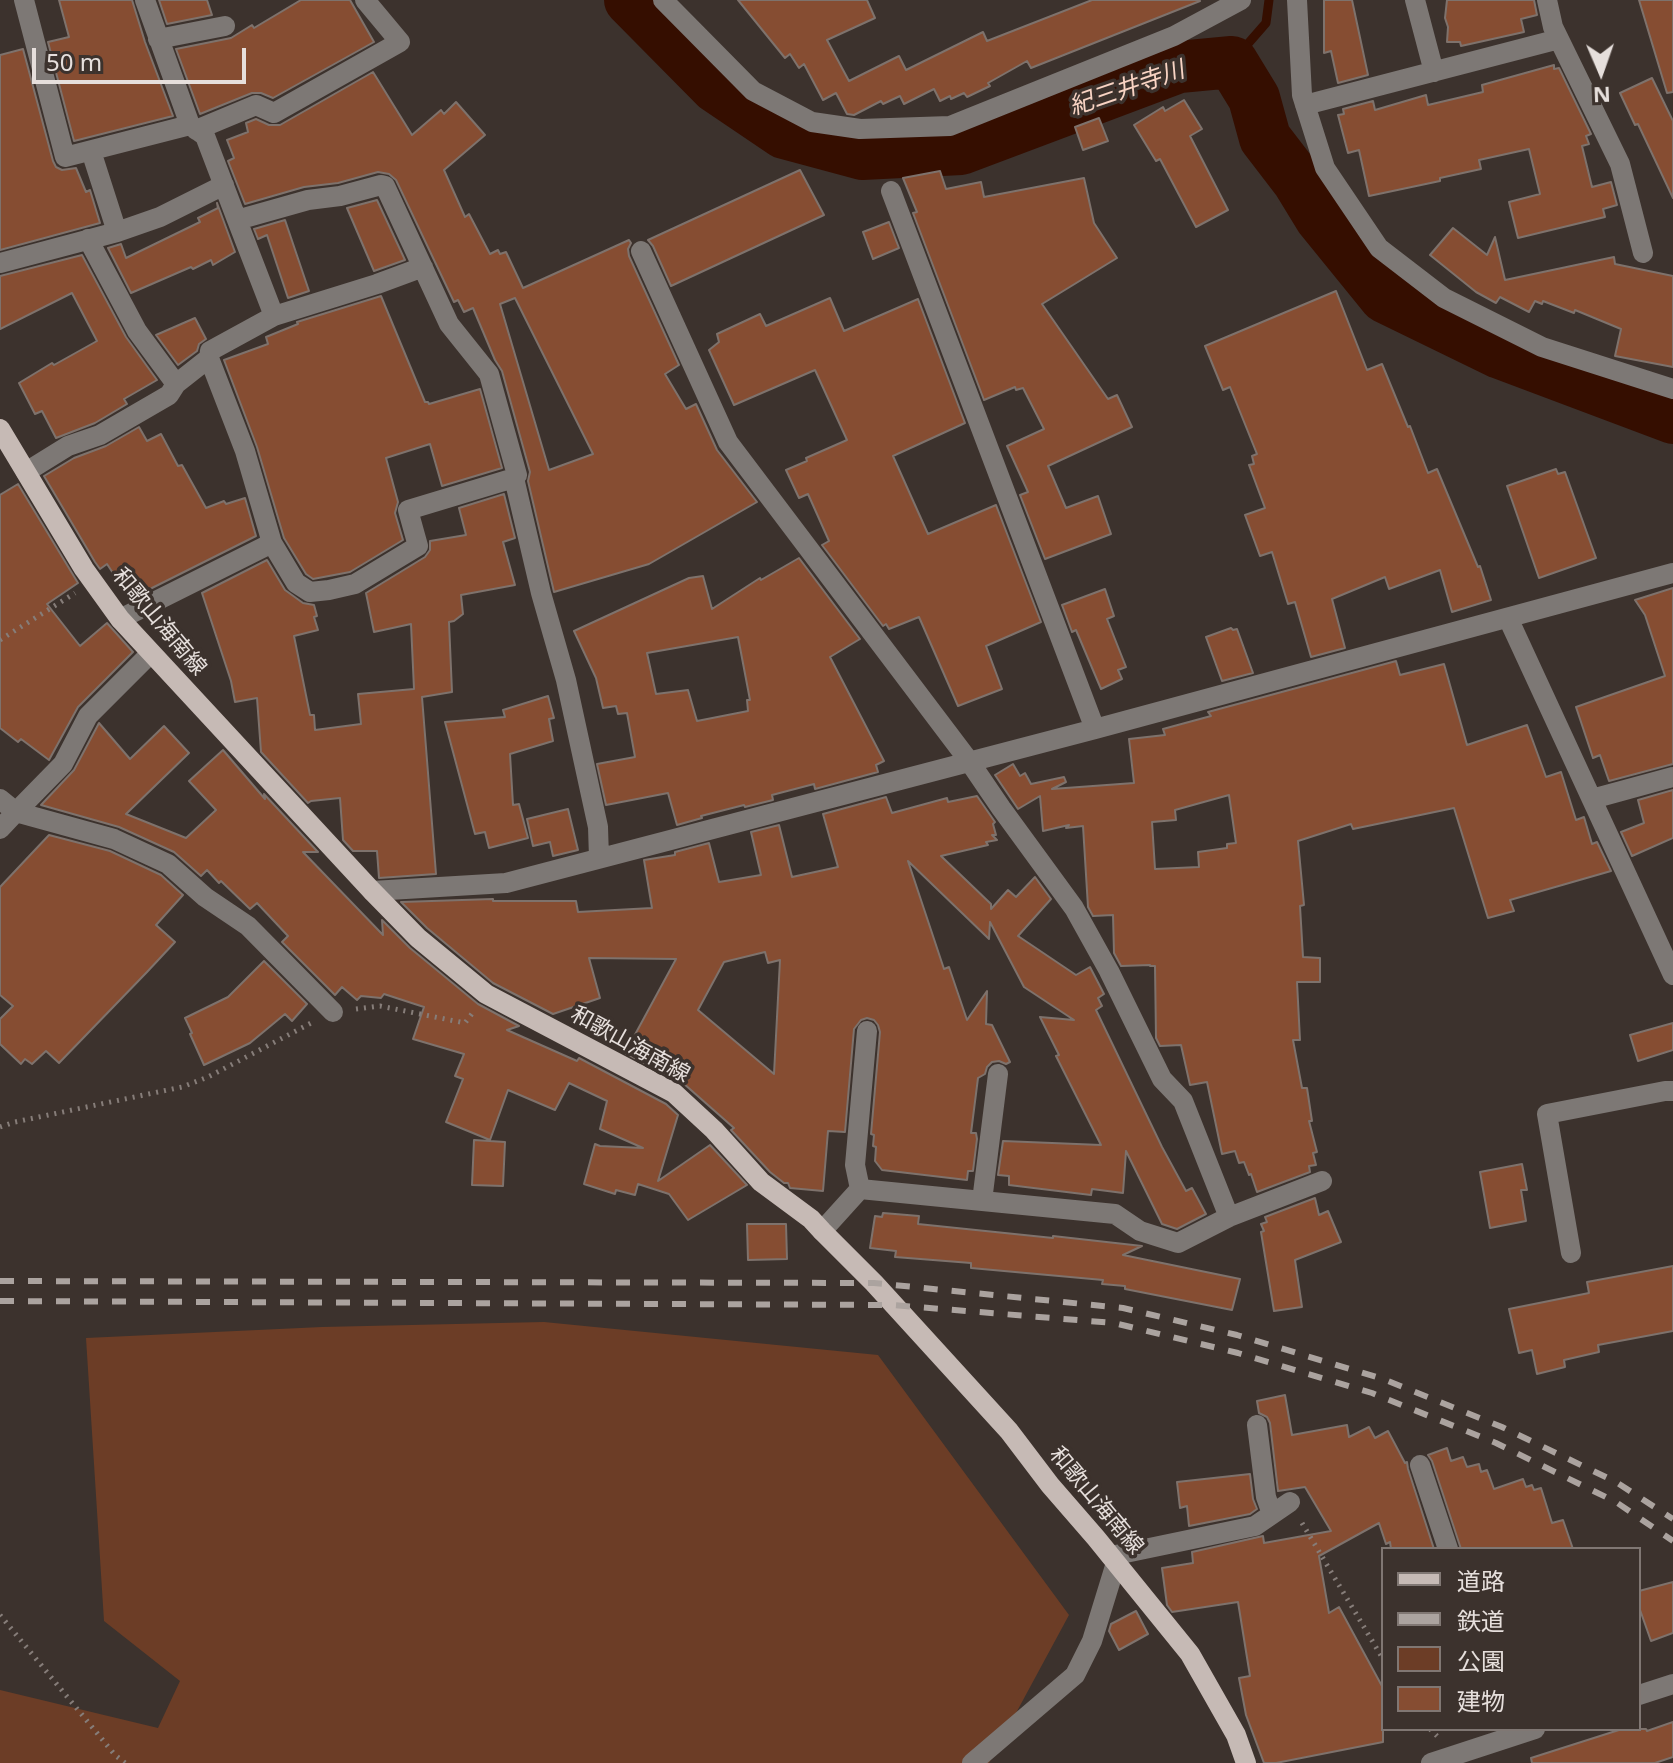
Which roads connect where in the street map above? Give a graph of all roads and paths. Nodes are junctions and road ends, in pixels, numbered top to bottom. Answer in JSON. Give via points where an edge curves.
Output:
{"nodes":[{"id":1,"x":24,"y":0,"type":"edge"},
{"id":2,"x":145,"y":0,"type":"edge"},
{"id":3,"x":365,"y":0,"type":"edge"},
{"id":4,"x":663,"y":0,"type":"edge"},
{"id":5,"x":1241,"y":0,"type":"edge"},
{"id":6,"x":1297,"y":0,"type":"edge"},
{"id":7,"x":1415,"y":0,"type":"edge"},
{"id":8,"x":1547,"y":0,"type":"edge"},
{"id":9,"x":1210,"y":8,"type":"edge"},
{"id":10,"x":225,"y":26,"type":"dead end"},
{"id":11,"x":158,"y":39,"type":"junction"},
{"id":12,"x":1559,"y":39,"type":"junction"},
{"id":13,"x":1434,"y":72,"type":"junction"},
{"id":14,"x":1305,"y":105,"type":"junction"},
{"id":15,"x":193,"y":128,"type":"junction"},
{"id":16,"x":91,"y":151,"type":"junction"},
{"id":17,"x":224,"y":185,"type":"junction"},
{"id":18,"x":891,"y":191,"type":"dead end"},
{"id":19,"x":237,"y":220,"type":"junction"},
{"id":20,"x":117,"y":232,"type":"junction"},
{"id":21,"x":88,"y":239,"type":"junction"},
{"id":22,"x":641,"y":251,"type":"dead end"},
{"id":23,"x":1643,"y":253,"type":"dead end"},
{"id":24,"x":0,"y":263,"type":"edge"},
{"id":25,"x":423,"y":267,"type":"junction"},
{"id":26,"x":274,"y":316,"type":"junction"},
{"id":27,"x":209,"y":358,"type":"junction"},
{"id":28,"x":176,"y":384,"type":"junction"},
{"id":29,"x":1673,"y":389,"type":"edge"},
{"id":30,"x":0,"y":429,"type":"edge"},
{"id":31,"x":26,"y":472,"type":"junction"},
{"id":32,"x":514,"y":478,"type":"junction"},
{"id":33,"x":272,"y":543,"type":"junction"},
{"id":34,"x":1673,"y":573,"type":"edge"},
{"id":35,"x":93,"y":581,"type":"junction"},
{"id":36,"x":1508,"y":618,"type":"junction"},
{"id":37,"x":120,"y":619,"type":"junction"},
{"id":38,"x":0,"y":640,"type":"edge"},
{"id":39,"x":150,"y":654,"type":"junction"},
{"id":40,"x":1095,"y":729,"type":"junction"},
{"id":41,"x":969,"y":761,"type":"junction"},
{"id":42,"x":1673,"y":777,"type":"edge"},
{"id":43,"x":1592,"y":799,"type":"junction"},
{"id":44,"x":8,"y":805,"type":"edge"},
{"id":45,"x":0,"y":829,"type":"edge"},
{"id":46,"x":599,"y":858,"type":"junction"},
{"id":47,"x":372,"y":891,"type":"junction"},
{"id":48,"x":1673,"y":974,"type":"edge"},
{"id":49,"x":486,"y":994,"type":"junction"},
{"id":50,"x":333,"y":1012,"type":"junction"},
{"id":51,"x":867,"y":1031,"type":"dead end"},
{"id":52,"x":998,"y":1074,"type":"dead end"},
{"id":53,"x":1673,"y":1091,"type":"edge"},
{"id":54,"x":0,"y":1127,"type":"edge"},
{"id":55,"x":1322,"y":1181,"type":"dead end"},
{"id":56,"x":860,"y":1189,"type":"junction"},
{"id":57,"x":982,"y":1201,"type":"junction"},
{"id":58,"x":1229,"y":1217,"type":"junction"},
{"id":59,"x":822,"y":1231,"type":"junction"},
{"id":60,"x":1571,"y":1253,"type":"dead end"},
{"id":61,"x":1257,"y":1425,"type":"dead end"},
{"id":62,"x":1420,"y":1465,"type":"dead end"},
{"id":63,"x":1290,"y":1502,"type":"joint"},
{"id":64,"x":1272,"y":1514,"type":"junction"},
{"id":65,"x":1447,"y":1547,"type":"edge"},
{"id":66,"x":1114,"y":1559,"type":"junction"},
{"id":67,"x":0,"y":1615,"type":"edge"},
{"id":68,"x":1381,"y":1656,"type":"edge"},
{"id":69,"x":1673,"y":1684,"type":"edge"},
{"id":70,"x":1641,"y":1694,"type":"edge"},
{"id":71,"x":1508,"y":1733,"type":"edge"},
{"id":72,"x":125,"y":1763,"type":"edge"},
{"id":73,"x":972,"y":1763,"type":"edge"},
{"id":74,"x":1246,"y":1763,"type":"edge"},
{"id":75,"x":1431,"y":1763,"type":"edge"}],
"edges":[{"from":1,"to":16,"type":"street","via":[[65,157]]},
{"from":2,"to":11,"type":"street"},
{"from":3,"to":15,"type":"street","via":[[400,42],[274,113],[256,105]]},
{"from":4,"to":9,"type":"street","via":[[753,91],[812,122],[860,129],[950,126],[1174,36]]},
{"from":5,"to":9,"type":"street"},
{"from":6,"to":14,"type":"street"},
{"from":7,"to":13,"type":"street"},
{"from":8,"to":12,"type":"street"},
{"from":10,"to":11,"type":"street"},
{"from":11,"to":15,"type":"street"},
{"from":12,"to":13,"type":"street"},
{"from":12,"to":23,"type":"street","via":[[1620,164]]},
{"from":13,"to":14,"type":"street"},
{"from":14,"to":29,"type":"street","via":[[1325,168],[1379,248],[1444,298],[1542,347]]},
{"from":15,"to":16,"type":"street"},
{"from":15,"to":17,"type":"street","via":[[205,136]]},
{"from":16,"to":20,"type":"street"},
{"from":17,"to":19,"type":"street"},
{"from":17,"to":20,"type":"street"},
{"from":18,"to":40,"type":"street"},
{"from":19,"to":25,"type":"street","via":[[385,186]]},
{"from":19,"to":26,"type":"street"},
{"from":20,"to":21,"type":"street"},
{"from":21,"to":24,"type":"street"},
{"from":21,"to":28,"type":"street","via":[[137,331]]},
{"from":22,"to":41,"type":"street","via":[[728,442]]},
{"from":25,"to":26,"type":"street"},
{"from":25,"to":32,"type":"street","via":[[449,324],[489,374]]},
{"from":26,"to":27,"type":"street","via":[[210,351]]},
{"from":27,"to":28,"type":"street"},
{"from":27,"to":33,"type":"street","via":[[245,451]]},
{"from":28,"to":31,"type":"street","via":[[169,395]]},
{"from":30,"to":31,"type":"main road","name":"和歌山海南線"},
{"from":31,"to":35,"type":"main road","name":"和歌山海南線"},
{"from":32,"to":33,"type":"street","via":[[408,510],[418,546],[355,584],[310,592],[296,583]]},
{"from":32,"to":46,"type":"street","via":[[566,680],[598,827]]},
{"from":33,"to":37,"type":"street"},
{"from":34,"to":36,"type":"street"},
{"from":35,"to":37,"type":"main road","name":"和歌山海南線"},
{"from":35,"to":38,"type":"path"},
{"from":36,"to":40,"type":"street"},
{"from":36,"to":43,"type":"street"},
{"from":37,"to":39,"type":"main road","name":"和歌山海南線"},
{"from":39,"to":44,"type":"street","via":[[88,716],[63,764]]},
{"from":39,"to":47,"type":"main road","name":"和歌山海南線"},
{"from":40,"to":41,"type":"street"},
{"from":41,"to":46,"type":"street"},
{"from":41,"to":58,"type":"street","via":[[1074,908],[1162,1079],[1183,1101]]},
{"from":42,"to":43,"type":"street"},
{"from":43,"to":48,"type":"street"},
{"from":44,"to":45,"type":"street"},
{"from":44,"to":50,"type":"street","via":[[114,839],[168,864],[248,926]]},
{"from":46,"to":47,"type":"street","via":[[506,883]]},
{"from":47,"to":49,"type":"main road","name":"和歌山海南線","via":[[418,938]]},
{"from":49,"to":50,"type":"path","via":[[465,1023],[380,1006]]},
{"from":49,"to":59,"type":"main road","name":"和歌山海南線","via":[[674,1093],[761,1182]]},
{"from":50,"to":54,"type":"path","via":[[182,1087]]},
{"from":51,"to":56,"type":"street","via":[[855,1165]]},
{"from":52,"to":57,"type":"street"},
{"from":53,"to":60,"type":"street","via":[[1547,1114]]},
{"from":55,"to":58,"type":"street"},
{"from":56,"to":57,"type":"street"},
{"from":56,"to":59,"type":"street"},
{"from":57,"to":58,"type":"street","via":[[1115,1214],[1140,1231],[1178,1243]]},
{"from":59,"to":66,"type":"main road","name":"和歌山海南線","via":[[1009,1431]]},
{"from":61,"to":64,"type":"street"},
{"from":62,"to":65,"type":"street"},
{"from":63,"to":64,"type":"street"},
{"from":63,"to":68,"type":"path"},
{"from":64,"to":66,"type":"street","via":[[1255,1526]]},
{"from":66,"to":73,"type":"street","via":[[1092,1641],[1075,1675]]},
{"from":66,"to":74,"type":"main road","name":"和歌山海南線","via":[[1190,1654]]},
{"from":67,"to":72,"type":"path"},
{"from":69,"to":70,"type":"street"},
{"from":71,"to":75,"type":"street"}]}
